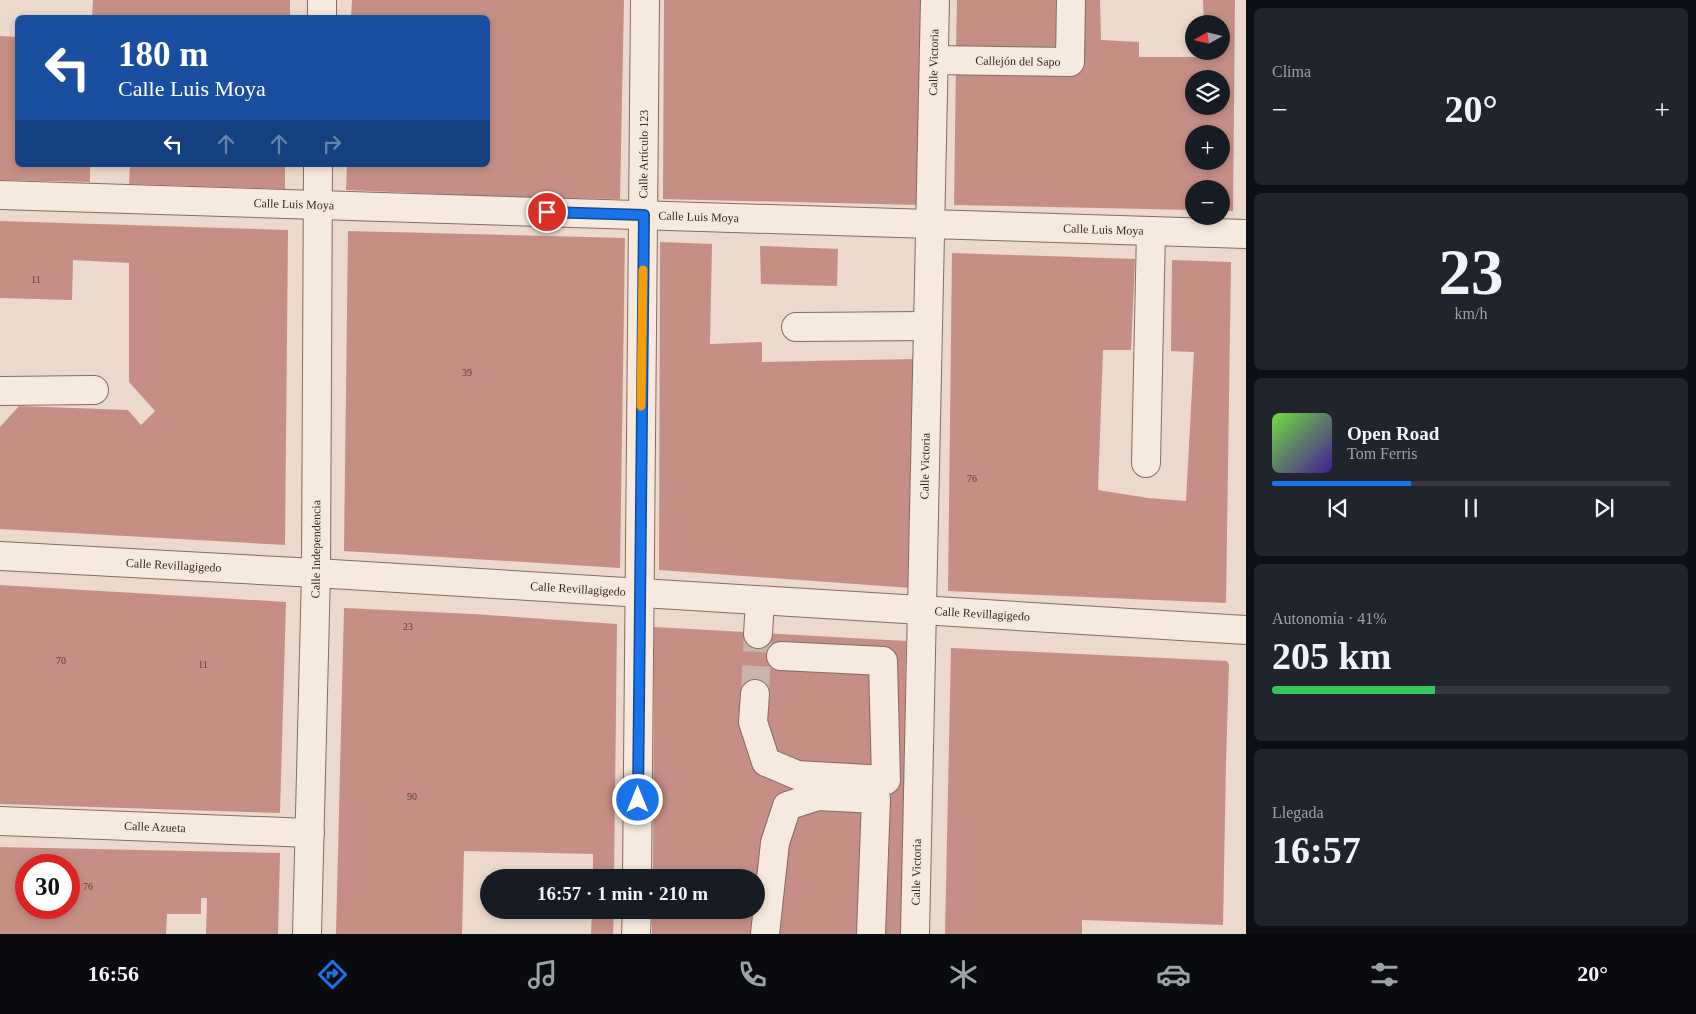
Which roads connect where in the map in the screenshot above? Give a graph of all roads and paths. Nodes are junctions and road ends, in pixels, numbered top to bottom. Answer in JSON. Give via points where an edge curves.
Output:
{"nodes":[{"id":1,"x":322,"y":0,"type":"edge"},
{"id":2,"x":645,"y":0,"type":"edge"},
{"id":3,"x":936,"y":0,"type":"edge"},
{"id":4,"x":1071,"y":0,"type":"edge"},
{"id":5,"x":322,"y":15,"type":"edge"},
{"id":6,"x":934,"y":60,"type":"junction"},
{"id":7,"x":318,"y":167,"type":"edge"},
{"id":8,"x":0,"y":195,"type":"edge"},
{"id":9,"x":317,"y":205,"type":"junction"},
{"id":10,"x":644,"y":215,"type":"junction"},
{"id":11,"x":930,"y":224,"type":"junction"},
{"id":12,"x":1151,"y":231,"type":"junction"},
{"id":13,"x":1246,"y":234,"type":"edge"},
{"id":14,"x":928,"y":326,"type":"junction"},
{"id":15,"x":796,"y":327,"type":"dead end"},
{"id":16,"x":0,"y":390,"type":"edge"},
{"id":17,"x":94,"y":390,"type":"dead end"},
{"id":18,"x":1146,"y":463,"type":"dead end"},
{"id":19,"x":0,"y":556,"type":"edge"},
{"id":20,"x":316,"y":573,"type":"junction"},
{"id":21,"x":639,"y":594,"type":"junction"},
{"id":22,"x":760,"y":601,"type":"junction"},
{"id":23,"x":922,"y":611,"type":"junction"},
{"id":24,"x":1246,"y":630,"type":"edge"},
{"id":25,"x":758,"y":634,"type":"tunnel mouth"},
{"id":26,"x":781,"y":656,"type":"dead end"},
{"id":27,"x":754,"y":694,"type":"tunnel mouth"},
{"id":28,"x":0,"y":821,"type":"edge"},
{"id":29,"x":310,"y":833,"type":"junction"},
{"id":30,"x":637,"y":869,"type":"edge"},
{"id":31,"x":637,"y":919,"type":"edge"},
{"id":32,"x":307,"y":934,"type":"edge"},
{"id":33,"x":636,"y":934,"type":"edge"},
{"id":34,"x":765,"y":934,"type":"edge"},
{"id":35,"x":871,"y":934,"type":"edge"},
{"id":36,"x":916,"y":934,"type":"edge"}],
"edges":[{"from":1,"to":5,"type":"street"},
{"from":2,"to":10,"type":"street","name":"Calle Artículo 123"},
{"from":3,"to":6,"type":"street","name":"Calle Victoria"},
{"from":4,"to":6,"type":"street","name":"Callejón del Sapo","via":[[1070,62]]},
{"from":6,"to":11,"type":"street","name":"Calle Victoria"},
{"from":7,"to":9,"type":"street","name":"Calle Independencia"},
{"from":8,"to":9,"type":"street","name":"Calle Luis Moya"},
{"from":9,"to":10,"type":"street","name":"Calle Luis Moya"},
{"from":9,"to":20,"type":"street","name":"Calle Independencia"},
{"from":10,"to":11,"type":"street","name":"Calle Luis Moya"},
{"from":10,"to":21,"type":"street","name":"Calle Artículo 123"},
{"from":11,"to":12,"type":"street","name":"Calle Luis Moya"},
{"from":11,"to":14,"type":"street","name":"Calle Victoria"},
{"from":12,"to":13,"type":"street","name":"Calle Luis Moya"},
{"from":12,"to":18,"type":"street"},
{"from":14,"to":15,"type":"street"},
{"from":14,"to":23,"type":"street","name":"Calle Victoria"},
{"from":16,"to":17,"type":"street"},
{"from":19,"to":20,"type":"street","name":"Calle Revillagigedo"},
{"from":20,"to":21,"type":"street","name":"Calle Revillagigedo"},
{"from":20,"to":29,"type":"street","name":"Calle Independencia"},
{"from":21,"to":22,"type":"street","name":"Calle Revillagigedo"},
{"from":21,"to":30,"type":"street","name":"Calle Artículo 123"},
{"from":22,"to":23,"type":"street","name":"Calle Revillagigedo"},
{"from":22,"to":25,"type":"street"},
{"from":23,"to":24,"type":"street","name":"Calle Revillagigedo"},
{"from":23,"to":36,"type":"street","name":"Calle Victoria"},
{"from":26,"to":27,"type":"street","via":[[883,661],[886,780],[797,775],[766,762],[753,722]]},
{"from":28,"to":29,"type":"street","name":"Calle Azueta"},
{"from":29,"to":32,"type":"street","name":"Calle Independencia"},
{"from":31,"to":33,"type":"street"},
{"from":34,"to":35,"type":"street","via":[[775,843],[786,806],[818,796],[876,799]]}]}
